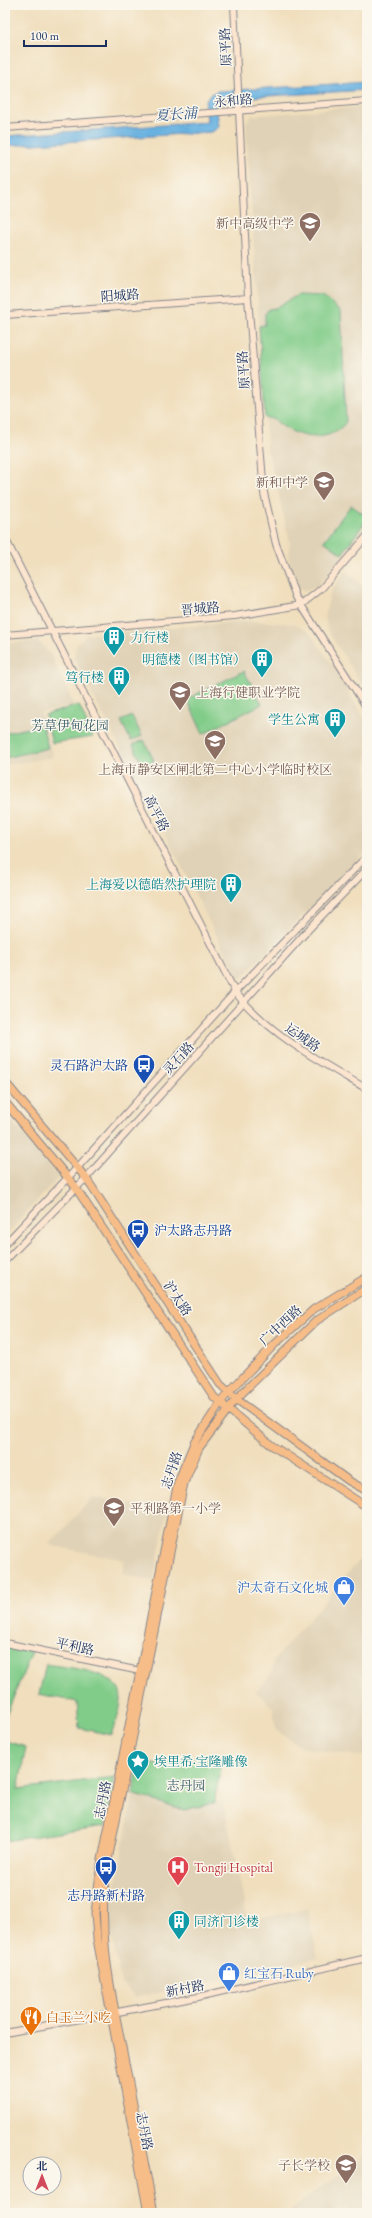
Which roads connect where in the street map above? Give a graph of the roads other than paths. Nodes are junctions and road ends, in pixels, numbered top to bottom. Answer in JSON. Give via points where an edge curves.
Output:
{"nodes":[{"id":1,"x":234,"y":5,"type":"edge"},
{"id":2,"x":367,"y":101,"type":"edge"},
{"id":3,"x":239,"y":110,"type":"junction"},
{"id":4,"x":5,"y":128,"type":"edge"},
{"id":5,"x":248,"y":298,"type":"junction"},
{"id":6,"x":5,"y":315,"type":"edge"},
{"id":7,"x":367,"y":536,"type":"edge"},
{"id":8,"x":5,"y":538,"type":"edge"},
{"id":9,"x":301,"y":605,"type":"junction"},
{"id":10,"x":53,"y":631,"type":"junction"},
{"id":11,"x":5,"y":635,"type":"edge"},
{"id":12,"x":367,"y":708,"type":"edge"},
{"id":13,"x":367,"y":856,"type":"edge"},
{"id":14,"x":367,"y":869,"type":"edge"},
{"id":15,"x":235,"y":992,"type":"junction"},
{"id":16,"x":243,"y":1002,"type":"junction"},
{"id":17,"x":5,"y":1082,"type":"edge"},
{"id":18,"x":367,"y":1089,"type":"edge"},
{"id":19,"x":5,"y":1102,"type":"edge"},
{"id":20,"x":77,"y":1168,"type":"junction"},
{"id":21,"x":67,"y":1178,"type":"junction"},
{"id":22,"x":86,"y":1178,"type":"junction"},
{"id":23,"x":76,"y":1188,"type":"junction"},
{"id":24,"x":5,"y":1244,"type":"edge"},
{"id":25,"x":5,"y":1261,"type":"edge"},
{"id":26,"x":367,"y":1277,"type":"edge"},
{"id":27,"x":367,"y":1288,"type":"edge"},
{"id":28,"x":229,"y":1392,"type":"junction"},
{"id":29,"x":236,"y":1399,"type":"junction"},
{"id":30,"x":220,"y":1403,"type":"junction"},
{"id":31,"x":227,"y":1409,"type":"junction"},
{"id":32,"x":367,"y":1492,"type":"edge"},
{"id":33,"x":367,"y":1507,"type":"edge"},
{"id":34,"x":5,"y":1643,"type":"edge"},
{"id":35,"x":140,"y":1671,"type":"junction"},
{"id":36,"x":367,"y":1958,"type":"edge"},
{"id":37,"x":113,"y":2013,"type":"junction"},
{"id":38,"x":5,"y":2033,"type":"edge"},
{"id":39,"x":148,"y":2213,"type":"edge"},
{"id":40,"x":154,"y":2213,"type":"edge"}],
"edges":[{"from":1,"to":3,"type":"street","name":"原平路"},
{"from":2,"to":3,"type":"street","name":"永和路"},
{"from":3,"to":4,"type":"street","name":"永和路"},
{"from":3,"to":5,"type":"street","name":"原平路"},
{"from":5,"to":6,"type":"street","name":"阳城路"},
{"from":5,"to":9,"type":"street","name":"原平路","via":[[264,493],[276,544]]},
{"from":7,"to":9,"type":"street","name":"晋城路","via":[[322,589]]},
{"from":8,"to":10,"type":"street","name":"高平路"},
{"from":9,"to":10,"type":"street","name":"晋城路","via":[[235,616]]},
{"from":9,"to":12,"type":"street","name":"原平路"},
{"from":10,"to":11,"type":"street","name":"晋城路"},
{"from":10,"to":15,"type":"street","name":"高平路"},
{"from":13,"to":15,"type":"street","name":"灵石路"},
{"from":14,"to":16,"type":"street","name":"灵石路"},
{"from":15,"to":16,"type":"street","name":"运城路"},
{"from":15,"to":20,"type":"street","name":"灵石路"},
{"from":16,"to":18,"type":"street","name":"运城路","via":[[303,1052]]},
{"from":16,"to":22,"type":"street","name":"灵石路"},
{"from":17,"to":20,"type":"main road","name":"沪太路"},
{"from":19,"to":21,"type":"main road","name":"沪太路"},
{"from":20,"to":21,"type":"street","name":"灵石路"},
{"from":20,"to":22,"type":"main road","name":"沪太路"},
{"from":21,"to":23,"type":"main road","name":"沪太路"},
{"from":21,"to":24,"type":"street","name":"灵石路"},
{"from":22,"to":23,"type":"street","name":"灵石路"},
{"from":22,"to":28,"type":"main road","name":"沪太路","via":[[220,1384]]},
{"from":23,"to":25,"type":"street","name":"灵石路"},
{"from":23,"to":30,"type":"main road","name":"沪太路","via":[[122,1262]]},
{"from":26,"to":28,"type":"main road","name":"广中西路","via":[[314,1309],[275,1344]]},
{"from":27,"to":29,"type":"main road","name":"广中西路","via":[[316,1321]]},
{"from":28,"to":29,"type":"main road","name":"沪太路"},
{"from":28,"to":30,"type":"main road","name":"广中西路"},
{"from":29,"to":31,"type":"main road","name":"广中西路"},
{"from":29,"to":32,"type":"main road","name":"沪太路"},
{"from":30,"to":31,"type":"main road","name":"沪太路"},
{"from":30,"to":35,"type":"main road","name":"志丹路","via":[[194,1443],[178,1482]]},
{"from":31,"to":33,"type":"main road","name":"沪太路","via":[[271,1445]]},
{"from":31,"to":37,"type":"main road","name":"志丹路","via":[[199,1448],[184,1483],[107,1866],[102,1913]]},
{"from":34,"to":35,"type":"street","name":"平利路"},
{"from":35,"to":37,"type":"main road","name":"志丹路","via":[[101,1865],[96,1907],[97,1939]]},
{"from":36,"to":37,"type":"street","name":"新村路","via":[[198,1997]]},
{"from":37,"to":38,"type":"street","name":"新村路"},
{"from":37,"to":39,"type":"main road","name":"志丹路"},
{"from":37,"to":40,"type":"main road","name":"志丹路"}]}
